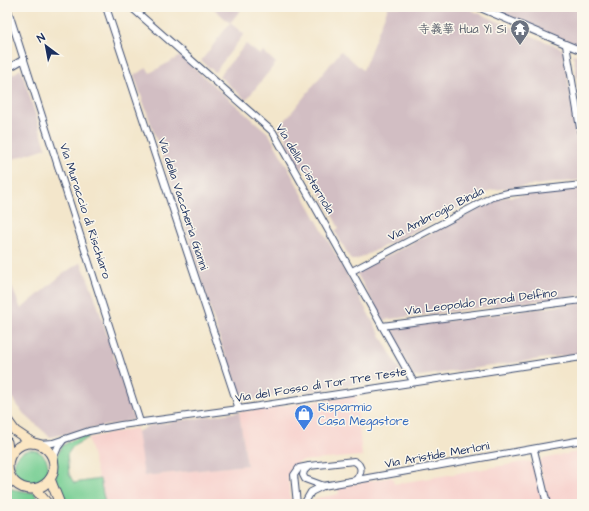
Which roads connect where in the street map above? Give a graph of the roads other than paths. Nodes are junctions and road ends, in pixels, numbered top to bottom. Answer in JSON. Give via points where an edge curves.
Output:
{"nodes":[{"id":1,"x":7,"y":7,"type":"edge"},
{"id":2,"x":106,"y":7,"type":"edge"},
{"id":3,"x":131,"y":7,"type":"edge"},
{"id":4,"x":478,"y":7,"type":"edge"},
{"id":5,"x":566,"y":45,"type":"junction"},
{"id":6,"x":582,"y":51,"type":"edge"},
{"id":7,"x":24,"y":59,"type":"junction"},
{"id":8,"x":7,"y":70,"type":"edge"},
{"id":9,"x":582,"y":140,"type":"edge"},
{"id":10,"x":582,"y":185,"type":"edge"},
{"id":11,"x":352,"y":271,"type":"junction"},
{"id":12,"x":582,"y":300,"type":"edge"},
{"id":13,"x":382,"y":326,"type":"junction"},
{"id":14,"x":582,"y":357,"type":"edge"},
{"id":15,"x":413,"y":381,"type":"junction"},
{"id":16,"x":239,"y":409,"type":"junction"},
{"id":17,"x":7,"y":420,"type":"edge"},
{"id":18,"x":140,"y":422,"type":"junction"},
{"id":19,"x":64,"y":439,"type":"junction"},
{"id":20,"x":582,"y":440,"type":"edge"},
{"id":21,"x":7,"y":442,"type":"edge"},
{"id":22,"x":36,"y":444,"type":"junction"},
{"id":23,"x":534,"y":450,"type":"junction"},
{"id":24,"x":9,"y":456,"type":"junction"},
{"id":25,"x":53,"y":459,"type":"junction"},
{"id":26,"x":309,"y":466,"type":"junction"},
{"id":27,"x":50,"y":479,"type":"junction"},
{"id":28,"x":355,"y":481,"type":"junction"},
{"id":29,"x":324,"y":486,"type":"junction"},
{"id":30,"x":35,"y":489,"type":"junction"},
{"id":31,"x":48,"y":504,"type":"edge"},
{"id":32,"x":60,"y":504,"type":"edge"},
{"id":33,"x":297,"y":504,"type":"edge"},
{"id":34,"x":304,"y":504,"type":"edge"},
{"id":35,"x":547,"y":504,"type":"edge"}],
"edges":[{"from":1,"to":7,"type":"street","name":"Via Muraccio di Rischiaro"},
{"from":2,"to":16,"type":"street","name":"Via della Vaccheria Gianni"},
{"from":3,"to":11,"type":"street","name":"Via della Cisternola","via":[[273,132]]},
{"from":4,"to":5,"type":"street"},
{"from":5,"to":6,"type":"street"},
{"from":5,"to":9,"type":"street"},
{"from":7,"to":8,"type":"street"},
{"from":7,"to":18,"type":"street","name":"Via Muraccio di Rischiaro"},
{"from":10,"to":11,"type":"street","name":"Via Ambrogio Binda","via":[[492,197]]},
{"from":11,"to":13,"type":"street","name":"Via della Cisternola"},
{"from":12,"to":13,"type":"street","name":"Via Leopoldo Parodi Delfino"},
{"from":13,"to":15,"type":"street","name":"Via della Cisternola"},
{"from":14,"to":15,"type":"street","name":"Via del Fosso di Tor Tre Teste"},
{"from":15,"to":16,"type":"street","name":"Via del Fosso di Tor Tre Teste"},
{"from":16,"to":18,"type":"street","name":"Via del Fosso di Tor Tre Teste"},
{"from":17,"to":22,"type":"main road","via":[[15,431]]},
{"from":18,"to":19,"type":"street","name":"Via del Fosso di Tor Tre Teste","via":[[89,431]]},
{"from":19,"to":22,"type":"street","name":"Via del Fosso di Tor Tre Teste"},
{"from":19,"to":25,"type":"street"},
{"from":20,"to":23,"type":"street","name":"Via Aristide Merloni"},
{"from":21,"to":24,"type":"main road"},
{"from":22,"to":24,"type":"main road","via":[[19,445]]},
{"from":22,"to":25,"type":"main road","via":[[50,453]]},
{"from":23,"to":28,"type":"street","name":"Via Aristide Merloni"},
{"from":23,"to":35,"type":"street"},
{"from":24,"to":30,"type":"main road","via":[[7,470],[10,477],[20,487]]},
{"from":25,"to":27,"type":"main road","via":[[54,466]]},
{"from":26,"to":28,"type":"street","via":[[354,461],[361,468]]},
{"from":26,"to":29,"type":"street","via":[[303,472],[305,479]]},
{"from":26,"to":33,"type":"street","via":[[299,468],[294,475]]},
{"from":27,"to":30,"type":"main road"},
{"from":27,"to":32,"type":"main road"},
{"from":28,"to":29,"type":"street","name":"Via Aristide Merloni"},
{"from":29,"to":34,"type":"street","name":"Via Aristide Merloni","via":[[311,492]]},
{"from":30,"to":31,"type":"main road"}]}
